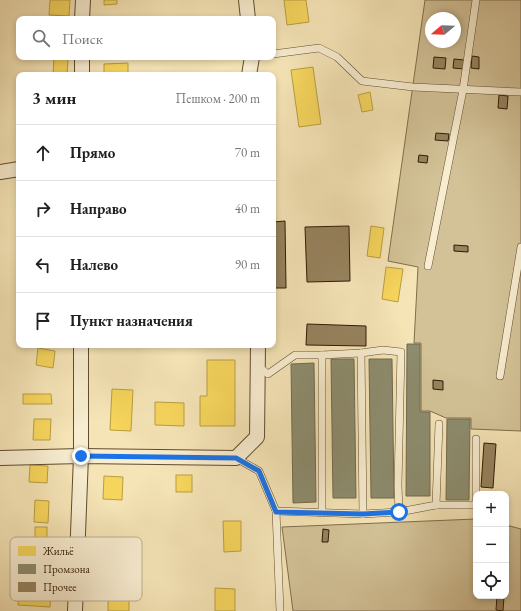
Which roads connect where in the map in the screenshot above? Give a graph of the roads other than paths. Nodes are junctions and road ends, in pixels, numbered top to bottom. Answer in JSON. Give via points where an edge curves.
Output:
{"nodes":[{"id":1,"x":83,"y":0,"type":"edge"},
{"id":2,"x":246,"y":0,"type":"edge"},
{"id":3,"x":476,"y":0,"type":"edge"},
{"id":4,"x":82,"y":16,"type":"edge"},
{"id":5,"x":248,"y":16,"type":"edge"},
{"id":6,"x":276,"y":54,"type":"edge"},
{"id":7,"x":82,"y":60,"type":"edge"},
{"id":8,"x":252,"y":60,"type":"edge"},
{"id":9,"x":82,"y":72,"type":"edge"},
{"id":10,"x":250,"y":72,"type":"edge"},
{"id":11,"x":463,"y":90,"type":"junction"},
{"id":12,"x":521,"y":92,"type":"edge"},
{"id":13,"x":16,"y":169,"type":"edge"},
{"id":14,"x":0,"y":172,"type":"edge"},
{"id":15,"x":521,"y":248,"type":"edge"},
{"id":16,"x":428,"y":266,"type":"dead end"},
{"id":17,"x":81,"y":348,"type":"edge"},
{"id":18,"x":258,"y":348,"type":"edge"},
{"id":19,"x":360,"y":353,"type":"junction"},
{"id":20,"x":322,"y":355,"type":"junction"},
{"id":21,"x":258,"y":366,"type":"junction"},
{"id":22,"x":500,"y":376,"type":"dead end"},
{"id":23,"x":439,"y":424,"type":"dead end"},
{"id":24,"x":476,"y":440,"type":"dead end"},
{"id":25,"x":81,"y":456,"type":"junction"},
{"id":26,"x":0,"y":458,"type":"edge"},
{"id":27,"x":236,"y":458,"type":"junction"},
{"id":28,"x":436,"y":505,"type":"junction"},
{"id":29,"x":276,"y":512,"type":"junction"},
{"id":30,"x":399,"y":512,"type":"junction"},
{"id":31,"x":322,"y":513,"type":"junction"},
{"id":32,"x":363,"y":514,"type":"junction"},
{"id":33,"x":78,"y":537,"type":"edge"},
{"id":34,"x":75,"y":601,"type":"edge"},
{"id":35,"x":75,"y":611,"type":"edge"},
{"id":36,"x":280,"y":611,"type":"edge"}],
"edges":[{"from":1,"to":4,"type":"street"},
{"from":2,"to":5,"type":"street"},
{"from":3,"to":11,"type":"lane"},
{"from":6,"to":11,"type":"lane","via":[[319,48],[337,57],[362,81]]},
{"from":7,"to":9,"type":"street"},
{"from":8,"to":10,"type":"street"},
{"from":11,"to":12,"type":"lane"},
{"from":11,"to":16,"type":"lane"},
{"from":13,"to":14,"type":"street"},
{"from":15,"to":22,"type":"lane"},
{"from":17,"to":25,"type":"street"},
{"from":18,"to":21,"type":"street"},
{"from":19,"to":20,"type":"lane"},
{"from":19,"to":30,"type":"lane","via":[[383,350],[401,352]]},
{"from":19,"to":32,"type":"lane"},
{"from":20,"to":21,"type":"lane","via":[[295,355],[268,374]]},
{"from":20,"to":31,"type":"lane"},
{"from":21,"to":27,"type":"street","via":[[257,436]]},
{"from":23,"to":28,"type":"lane"},
{"from":24,"to":28,"type":"lane","via":[[476,504]]},
{"from":25,"to":26,"type":"street"},
{"from":25,"to":27,"type":"street"},
{"from":25,"to":33,"type":"street"},
{"from":27,"to":29,"type":"lane","via":[[259,471]]},
{"from":28,"to":30,"type":"lane"},
{"from":29,"to":31,"type":"lane"},
{"from":29,"to":36,"type":"lane"},
{"from":30,"to":32,"type":"lane"},
{"from":31,"to":32,"type":"lane"},
{"from":34,"to":35,"type":"street"}]}
